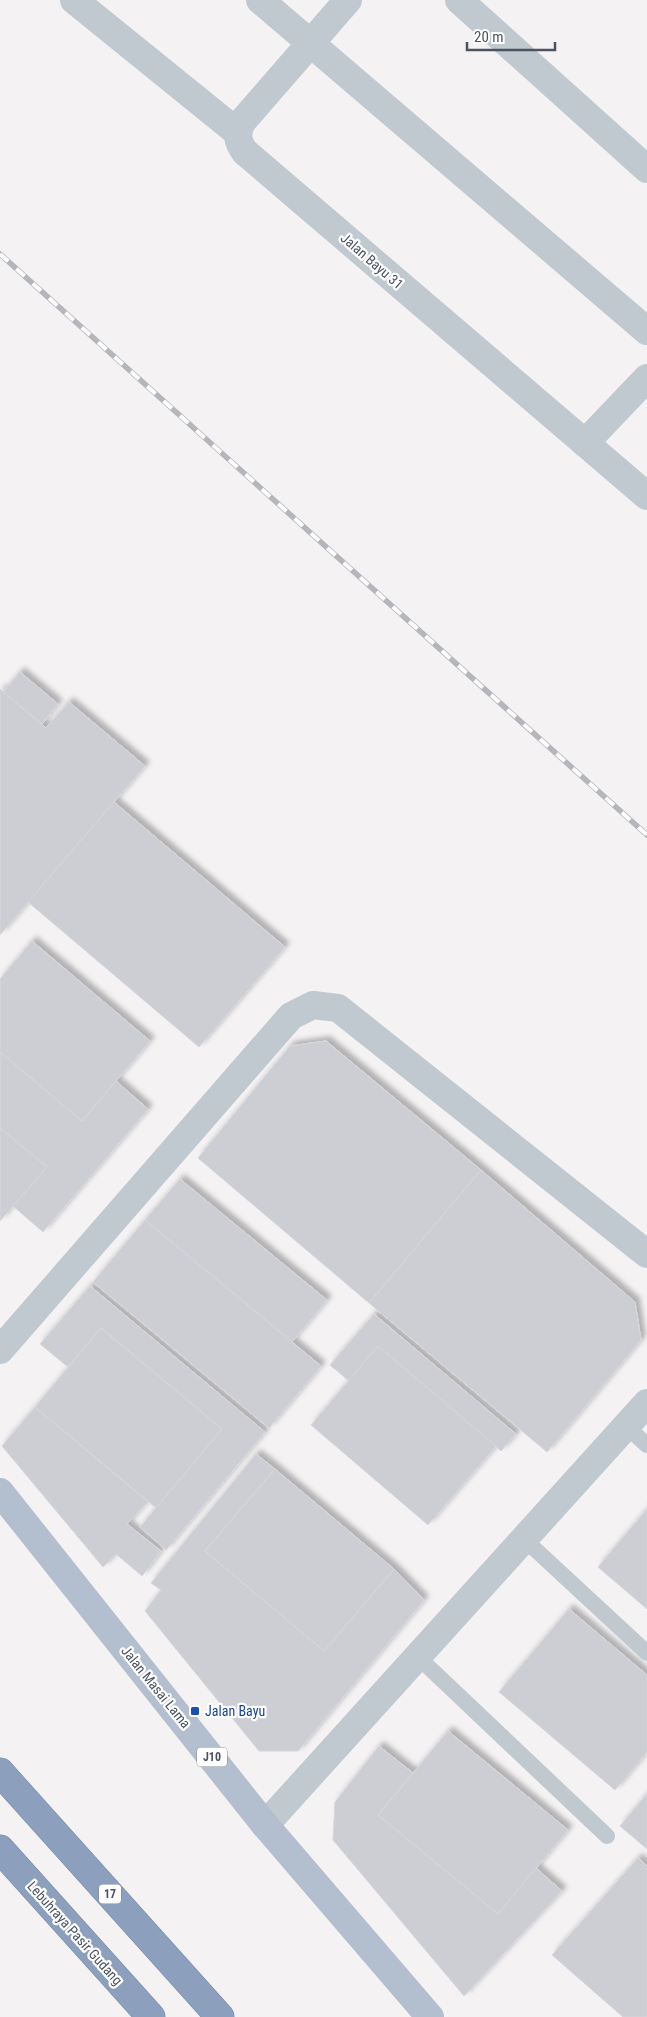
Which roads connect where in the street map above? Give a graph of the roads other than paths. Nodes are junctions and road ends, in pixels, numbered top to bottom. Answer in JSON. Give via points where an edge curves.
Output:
{"nodes":[{"id":1,"x":74,"y":0,"type":"edge"},
{"id":2,"x":260,"y":0,"type":"edge"},
{"id":3,"x":348,"y":0,"type":"edge"},
{"id":4,"x":459,"y":0,"type":"edge"},
{"id":5,"x":310,"y":44,"type":"junction"},
{"id":6,"x":238,"y":132,"type":"junction"},
{"id":7,"x":647,"y":169,"type":"edge"},
{"id":8,"x":647,"y":331,"type":"edge"},
{"id":9,"x":647,"y":378,"type":"edge"},
{"id":10,"x":585,"y":443,"type":"junction"},
{"id":11,"x":647,"y":496,"type":"edge"},
{"id":12,"x":647,"y":1254,"type":"edge"},
{"id":13,"x":0,"y":1350,"type":"edge"},
{"id":14,"x":647,"y":1403,"type":"edge"},
{"id":15,"x":626,"y":1426,"type":"junction"},
{"id":16,"x":647,"y":1445,"type":"edge"},
{"id":17,"x":0,"y":1492,"type":"edge"},
{"id":18,"x":524,"y":1539,"type":"junction"},
{"id":19,"x":647,"y":1653,"type":"edge"},
{"id":20,"x":418,"y":1657,"type":"junction"},
{"id":21,"x":0,"y":1772,"type":"edge"},
{"id":22,"x":265,"y":1825,"type":"junction"},
{"id":23,"x":607,"y":1836,"type":"dead end"},
{"id":24,"x":0,"y":1849,"type":"edge"},
{"id":25,"x":151,"y":2017,"type":"edge"},
{"id":26,"x":220,"y":2017,"type":"edge"},
{"id":27,"x":430,"y":2017,"type":"edge"}],
"edges":[{"from":1,"to":6,"type":"street"},
{"from":2,"to":5,"type":"street"},
{"from":3,"to":5,"type":"street"},
{"from":4,"to":7,"type":"street"},
{"from":5,"to":6,"type":"street","via":[[242,122]]},
{"from":5,"to":8,"type":"street"},
{"from":6,"to":10,"type":"street","name":"Jalan Bayu 31","via":[[238,143],[245,152]]},
{"from":9,"to":10,"type":"street"},
{"from":10,"to":11,"type":"street","name":"Jalan Bayu 31"},
{"from":12,"to":13,"type":"street","via":[[338,1008],[313,1005],[291,1016]]},
{"from":14,"to":15,"type":"street"},
{"from":15,"to":16,"type":"lane"},
{"from":15,"to":18,"type":"street"},
{"from":17,"to":22,"type":"main road","name":"Jalan Masai Lama","number":"J10"},
{"from":18,"to":19,"type":"lane"},
{"from":18,"to":20,"type":"street"},
{"from":20,"to":22,"type":"street"},
{"from":20,"to":23,"type":"lane"},
{"from":21,"to":26,"type":"highway","number":"17"},
{"from":22,"to":27,"type":"main road","name":"Jalan Masai Lama","number":"J10"},
{"from":24,"to":25,"type":"highway","name":"Lebuhraya Pasir Gudang"}]}
